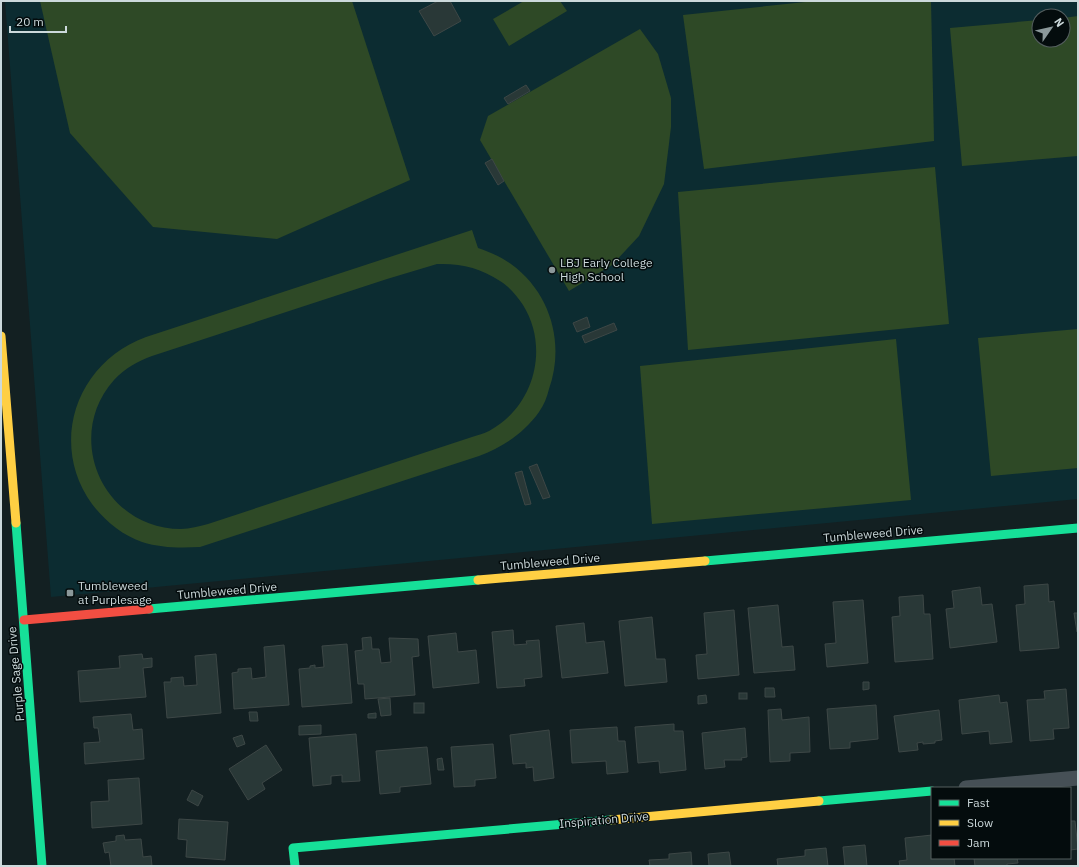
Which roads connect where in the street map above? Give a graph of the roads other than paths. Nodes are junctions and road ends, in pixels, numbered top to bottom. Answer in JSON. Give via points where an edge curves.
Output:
{"nodes":[{"id":1,"x":1,"y":336,"type":"edge"},
{"id":2,"x":1078,"y":528,"type":"edge"},
{"id":3,"x":24,"y":620,"type":"junction"},
{"id":4,"x":1078,"y":778,"type":"edge"},
{"id":5,"x":977,"y":787,"type":"edge"},
{"id":6,"x":931,"y":791,"type":"edge"},
{"id":7,"x":42,"y":866,"type":"edge"},
{"id":8,"x":294,"y":866,"type":"edge"}],
"edges":[{"from":1,"to":3,"type":"street","name":"Purple Sage Drive"},
{"from":2,"to":3,"type":"street","name":"Tumbleweed Drive"},
{"from":3,"to":7,"type":"street","name":"Purple Sage Drive"},
{"from":4,"to":5,"type":"street"},
{"from":6,"to":8,"type":"street","name":"Inspiration Drive","via":[[293,848]]}]}
